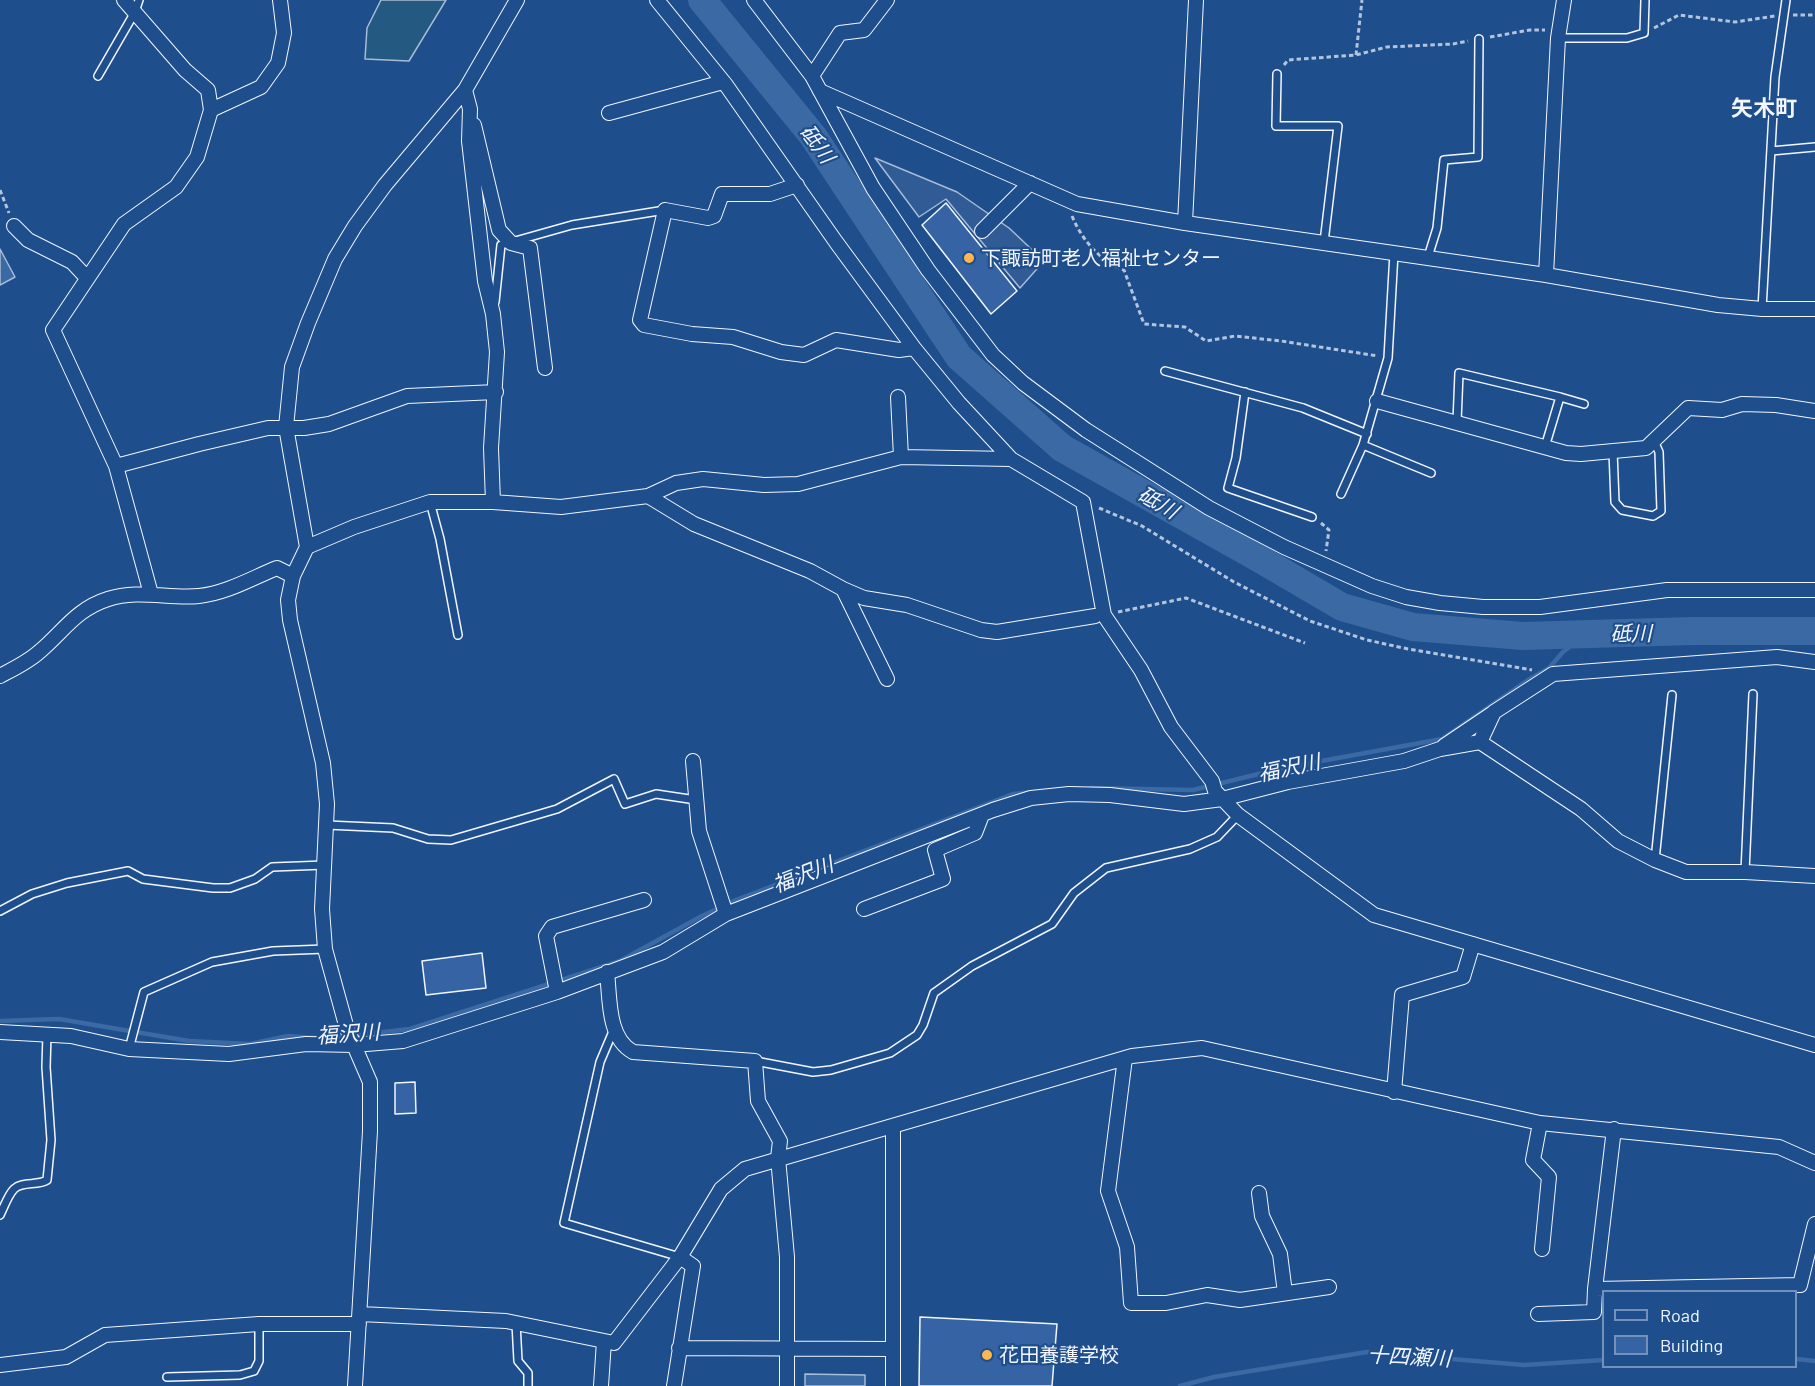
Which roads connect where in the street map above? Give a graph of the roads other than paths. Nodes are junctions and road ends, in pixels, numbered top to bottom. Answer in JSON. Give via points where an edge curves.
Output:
{"nodes":[{"id":1,"x":124,"y":0,"type":"edge"},
{"id":2,"x":280,"y":0,"type":"edge"},
{"id":3,"x":517,"y":0,"type":"edge"},
{"id":4,"x":657,"y":0,"type":"edge"},
{"id":5,"x":754,"y":0,"type":"edge"},
{"id":6,"x":887,"y":0,"type":"edge"},
{"id":7,"x":1196,"y":0,"type":"edge"},
{"id":8,"x":1564,"y":0,"type":"edge"},
{"id":9,"x":1645,"y":0,"type":"edge"},
{"id":10,"x":1786,"y":0,"type":"edge"},
{"id":11,"x":137,"y":6,"type":"edge"},
{"id":12,"x":1559,"y":34,"type":"junction"},
{"id":13,"x":1479,"y":39,"type":"road end"},
{"id":14,"x":1277,"y":74,"type":"road end"},
{"id":15,"x":98,"y":76,"type":"dead end"},
{"id":16,"x":812,"y":76,"type":"junction"},
{"id":17,"x":723,"y":82,"type":"junction"},
{"id":18,"x":465,"y":90,"type":"junction"},
{"id":19,"x":820,"y":90,"type":"junction"},
{"id":20,"x":470,"y":109,"type":"junction"},
{"id":21,"x":212,"y":110,"type":"junction"},
{"id":22,"x":609,"y":113,"type":"dead end"},
{"id":23,"x":1815,"y":147,"type":"edge"},
{"id":24,"x":1771,"y":151,"type":"junction"},
{"id":25,"x":1030,"y":183,"type":"junction"},
{"id":26,"x":797,"y":185,"type":"junction"},
{"id":27,"x":665,"y":210,"type":"junction"},
{"id":28,"x":1185,"y":223,"type":"junction"},
{"id":29,"x":14,"y":226,"type":"road end"},
{"id":30,"x":982,"y":231,"type":"dead end"},
{"id":31,"x":1324,"y":242,"type":"junction"},
{"id":32,"x":510,"y":243,"type":"junction"},
{"id":33,"x":1394,"y":253,"type":"junction"},
{"id":34,"x":1428,"y":257,"type":"junction"},
{"id":35,"x":1546,"y":275,"type":"junction"},
{"id":36,"x":87,"y":278,"type":"junction"},
{"id":37,"x":1762,"y":309,"type":"junction"},
{"id":38,"x":1815,"y":309,"type":"edge"},
{"id":39,"x":493,"y":314,"type":"junction"},
{"id":40,"x":914,"y":348,"type":"junction"},
{"id":41,"x":545,"y":368,"type":"dead end"},
{"id":42,"x":1165,"y":371,"type":"dead end"},
{"id":43,"x":1245,"y":392,"type":"junction"},
{"id":44,"x":496,"y":393,"type":"junction"},
{"id":45,"x":898,"y":397,"type":"dead end"},
{"id":46,"x":1560,"y":397,"type":"junction"},
{"id":47,"x":1377,"y":401,"type":"junction"},
{"id":48,"x":1584,"y":405,"type":"dead end"},
{"id":49,"x":1815,"y":411,"type":"edge"},
{"id":50,"x":1457,"y":422,"type":"junction"},
{"id":51,"x":286,"y":427,"type":"junction"},
{"id":52,"x":1366,"y":434,"type":"junction"},
{"id":53,"x":1654,"y":441,"type":"junction"},
{"id":54,"x":1363,"y":445,"type":"junction"},
{"id":55,"x":1545,"y":447,"type":"junction"},
{"id":56,"x":1613,"y":451,"type":"junction"},
{"id":57,"x":901,"y":457,"type":"junction"},
{"id":58,"x":1011,"y":459,"type":"junction"},
{"id":59,"x":116,"y":466,"type":"junction"},
{"id":60,"x":1431,"y":473,"type":"dead end"},
{"id":61,"x":1341,"y":494,"type":"dead end"},
{"id":62,"x":648,"y":496,"type":"junction"},
{"id":63,"x":430,"y":502,"type":"junction"},
{"id":64,"x":493,"y":502,"type":"junction"},
{"id":65,"x":1312,"y":517,"type":"road end"},
{"id":66,"x":307,"y":547,"type":"junction"},
{"id":67,"x":293,"y":576,"type":"junction"},
{"id":68,"x":843,"y":589,"type":"junction"},
{"id":69,"x":1815,"y":590,"type":"edge"},
{"id":70,"x":151,"y":594,"type":"junction"},
{"id":71,"x":1100,"y":616,"type":"junction"},
{"id":72,"x":458,"y":634,"type":"dead end"},
{"id":73,"x":1815,"y":662,"type":"edge"},
{"id":74,"x":0,"y":676,"type":"edge"},
{"id":75,"x":887,"y":679,"type":"dead end"},
{"id":76,"x":1672,"y":694,"type":"dead end"},
{"id":77,"x":1753,"y":694,"type":"dead end"},
{"id":78,"x":1494,"y":712,"type":"junction"},
{"id":79,"x":1480,"y":742,"type":"junction"},
{"id":80,"x":1440,"y":749,"type":"junction"},
{"id":81,"x":693,"y":761,"type":"dead end"},
{"id":82,"x":1216,"y":790,"type":"junction"},
{"id":83,"x":697,"y":800,"type":"junction"},
{"id":84,"x":982,"y":815,"type":"junction"},
{"id":85,"x":1238,"y":815,"type":"junction"},
{"id":86,"x":327,"y":825,"type":"junction"},
{"id":87,"x":1655,"y":860,"type":"junction"},
{"id":88,"x":325,"y":865,"type":"junction"},
{"id":89,"x":1745,"y":872,"type":"junction"},
{"id":90,"x":1815,"y":876,"type":"edge"},
{"id":91,"x":644,"y":900,"type":"dead end"},
{"id":92,"x":864,"y":909,"type":"dead end"},
{"id":93,"x":0,"y":911,"type":"edge"},
{"id":94,"x":726,"y":914,"type":"junction"},
{"id":95,"x":1473,"y":944,"type":"junction"},
{"id":96,"x":325,"y":949,"type":"junction"},
{"id":97,"x":607,"y":972,"type":"junction"},
{"id":98,"x":557,"y":992,"type":"junction"},
{"id":99,"x":614,"y":1029,"type":"junction"},
{"id":100,"x":0,"y":1032,"type":"edge"},
{"id":101,"x":47,"y":1035,"type":"junction"},
{"id":102,"x":354,"y":1045,"type":"junction"},
{"id":103,"x":1815,"y":1045,"type":"edge"},
{"id":104,"x":129,"y":1049,"type":"junction"},
{"id":105,"x":1125,"y":1058,"type":"junction"},
{"id":106,"x":755,"y":1061,"type":"junction"},
{"id":107,"x":1394,"y":1092,"type":"junction"},
{"id":108,"x":1540,"y":1123,"type":"junction"},
{"id":109,"x":893,"y":1126,"type":"junction"},
{"id":110,"x":1614,"y":1129,"type":"junction"},
{"id":111,"x":778,"y":1158,"type":"junction"},
{"id":112,"x":1815,"y":1163,"type":"edge"},
{"id":113,"x":1259,"y":1193,"type":"dead end"},
{"id":114,"x":0,"y":1215,"type":"edge"},
{"id":115,"x":1815,"y":1224,"type":"edge"},
{"id":116,"x":1542,"y":1249,"type":"dead end"},
{"id":117,"x":680,"y":1257,"type":"junction"},
{"id":118,"x":1329,"y":1287,"type":"dead end"},
{"id":119,"x":1595,"y":1289,"type":"junction"},
{"id":120,"x":1285,"y":1293,"type":"junction"},
{"id":121,"x":1538,"y":1314,"type":"dead end"},
{"id":122,"x":359,"y":1319,"type":"junction"},
{"id":123,"x":516,"y":1323,"type":"junction"},
{"id":124,"x":259,"y":1324,"type":"junction"},
{"id":125,"x":604,"y":1341,"type":"junction"},
{"id":126,"x":787,"y":1347,"type":"junction"},
{"id":127,"x":679,"y":1348,"type":"junction"},
{"id":128,"x":893,"y":1349,"type":"junction"},
{"id":129,"x":0,"y":1365,"type":"edge"},
{"id":130,"x":167,"y":1377,"type":"dead end"},
{"id":131,"x":355,"y":1386,"type":"edge"},
{"id":132,"x":528,"y":1386,"type":"edge"},
{"id":133,"x":601,"y":1386,"type":"edge"},
{"id":134,"x":674,"y":1386,"type":"edge"},
{"id":135,"x":787,"y":1386,"type":"edge"},
{"id":136,"x":893,"y":1386,"type":"edge"}],
"edges":[{"from":1,"to":11,"type":"street"},
{"from":2,"to":21,"type":"street","via":[[284,33],[278,63],[261,87]]},
{"from":3,"to":18,"type":"street"},
{"from":4,"to":17,"type":"street"},
{"from":5,"to":16,"type":"street"},
{"from":6,"to":16,"type":"street","via":[[864,30],[840,33]]},
{"from":7,"to":28,"type":"street"},
{"from":8,"to":12,"type":"street"},
{"from":9,"to":12,"type":"lane","via":[[1644,33],[1627,38]]},
{"from":10,"to":24,"type":"lane","via":[[1775,77]]},
{"from":11,"to":15,"type":"lane"},
{"from":11,"to":21,"type":"street","via":[[185,70],[208,90]]},
{"from":12,"to":35,"type":"street"},
{"from":13,"to":34,"type":"lane","via":[[1478,157],[1444,160],[1437,228]]},
{"from":14,"to":31,"type":"lane","via":[[1276,126],[1338,126]]},
{"from":16,"to":19,"type":"street"},
{"from":17,"to":22,"type":"street"},
{"from":17,"to":26,"type":"street"},
{"from":18,"to":20,"type":"street"},
{"from":18,"to":51,"type":"street","via":[[385,185],[335,259],[292,367]]},
{"from":19,"to":25,"type":"street"},
{"from":19,"to":69,"type":"street","via":[[873,188],[928,270],[993,355],[1086,430],[1209,508],[1284,547],[1406,597],[1484,608],[1540,607],[1667,590]]},
{"from":20,"to":32,"type":"street","via":[[500,230]]},
{"from":20,"to":39,"type":"street","via":[[471,163],[485,281]]},
{"from":21,"to":36,"type":"street","via":[[197,157],[176,187],[124,224]]},
{"from":23,"to":24,"type":"lane"},
{"from":24,"to":37,"type":"lane"},
{"from":25,"to":28,"type":"street","via":[[1077,204]]},
{"from":25,"to":30,"type":"street"},
{"from":26,"to":27,"type":"street","via":[[770,194],[722,194],[714,216],[708,218]]},
{"from":26,"to":40,"type":"street"},
{"from":27,"to":32,"type":"lane","via":[[572,225]]},
{"from":27,"to":40,"type":"street","via":[[640,320],[644,325],[733,337],[804,355],[836,340],[899,350]]},
{"from":28,"to":31,"type":"street"},
{"from":29,"to":36,"type":"street","via":[[28,240],[72,262]]},
{"from":31,"to":33,"type":"street"},
{"from":32,"to":39,"type":"lane","via":[[501,245]]},
{"from":32,"to":41,"type":"street","via":[[530,248]]},
{"from":33,"to":34,"type":"street"},
{"from":33,"to":47,"type":"lane","via":[[1389,358]]},
{"from":34,"to":35,"type":"street"},
{"from":35,"to":37,"type":"street"},
{"from":36,"to":59,"type":"street","via":[[53,330]]},
{"from":37,"to":38,"type":"street"},
{"from":39,"to":44,"type":"street"},
{"from":40,"to":58,"type":"street"},
{"from":42,"to":43,"type":"lane"},
{"from":43,"to":52,"type":"lane","via":[[1303,408]]},
{"from":43,"to":65,"type":"lane","via":[[1228,488]]},
{"from":44,"to":51,"type":"street","via":[[407,396],[329,424]]},
{"from":44,"to":64,"type":"street","via":[[491,448]]},
{"from":45,"to":57,"type":"street"},
{"from":46,"to":48,"type":"lane"},
{"from":46,"to":50,"type":"lane","via":[[1459,373]]},
{"from":46,"to":55,"type":"lane"},
{"from":47,"to":50,"type":"street"},
{"from":47,"to":52,"type":"lane"},
{"from":49,"to":53,"type":"street","via":[[1742,404],[1722,410],[1688,408]]},
{"from":50,"to":55,"type":"street"},
{"from":51,"to":59,"type":"street","via":[[268,428]]},
{"from":51,"to":66,"type":"street"},
{"from":52,"to":54,"type":"lane"},
{"from":53,"to":56,"type":"street","via":[[1646,448]]},
{"from":53,"to":56,"type":"lane","via":[[1659,452],[1661,511],[1653,516],[1622,510],[1615,502]]},
{"from":54,"to":60,"type":"lane"},
{"from":54,"to":61,"type":"lane"},
{"from":55,"to":56,"type":"street","via":[[1581,454]]},
{"from":57,"to":58,"type":"street"},
{"from":57,"to":62,"type":"street","via":[[798,484],[704,479],[676,483]]},
{"from":58,"to":71,"type":"street","via":[[1083,502]]},
{"from":59,"to":70,"type":"street"},
{"from":62,"to":64,"type":"street","via":[[561,507]]},
{"from":62,"to":68,"type":"street","via":[[694,524],[810,571]]},
{"from":63,"to":64,"type":"street"},
{"from":63,"to":66,"type":"street"},
{"from":63,"to":72,"type":"lane"},
{"from":66,"to":67,"type":"street"},
{"from":67,"to":70,"type":"street","via":[[278,568],[217,593]]},
{"from":67,"to":86,"type":"street","via":[[288,600],[290,620],[323,763]]},
{"from":68,"to":71,"type":"street","via":[[864,598],[907,605],[997,632]]},
{"from":68,"to":75,"type":"street"},
{"from":70,"to":74,"type":"street","via":[[109,598],[92,605],[72,618],[37,654]]},
{"from":71,"to":82,"type":"street","via":[[1141,670],[1171,727]]},
{"from":73,"to":78,"type":"street","via":[[1777,657],[1553,674]]},
{"from":76,"to":87,"type":"lane"},
{"from":77,"to":89,"type":"lane"},
{"from":78,"to":79,"type":"street"},
{"from":78,"to":80,"type":"street"},
{"from":79,"to":80,"type":"street"},
{"from":79,"to":87,"type":"street","via":[[1581,809],[1618,841]]},
{"from":80,"to":82,"type":"street","via":[[1404,760],[1287,782]]},
{"from":81,"to":83,"type":"street"},
{"from":82,"to":84,"type":"street","via":[[1184,804],[1110,795],[1031,798]]},
{"from":82,"to":85,"type":"street"},
{"from":83,"to":86,"type":"lane","via":[[656,794],[625,804],[614,779],[557,809],[451,840],[428,839],[393,828]]},
{"from":83,"to":94,"type":"street","via":[[699,831]]},
{"from":84,"to":92,"type":"street","via":[[975,833],[935,850],[943,879]]},
{"from":84,"to":94,"type":"street"},
{"from":85,"to":95,"type":"street","via":[[1374,915]]},
{"from":85,"to":106,"type":"lane","via":[[1216,837],[1190,849],[1106,868],[1074,893],[1052,924],[972,966],[934,993],[917,1035],[890,1053],[813,1072]]},
{"from":86,"to":88,"type":"street"},
{"from":87,"to":89,"type":"street","via":[[1686,872]]},
{"from":88,"to":93,"type":"lane","via":[[273,867],[230,888],[143,879],[128,871],[67,883],[32,894]]},
{"from":88,"to":96,"type":"street"},
{"from":89,"to":90,"type":"street"},
{"from":91,"to":98,"type":"street","via":[[552,927],[546,936]]},
{"from":94,"to":97,"type":"street","via":[[663,952]]},
{"from":95,"to":103,"type":"street"},
{"from":95,"to":107,"type":"street","via":[[1463,977],[1402,995]]},
{"from":96,"to":102,"type":"street","via":[[346,1029]]},
{"from":96,"to":104,"type":"lane","via":[[273,951],[212,962],[144,993]]},
{"from":97,"to":98,"type":"street"},
{"from":97,"to":99,"type":"street"},
{"from":98,"to":102,"type":"street","via":[[403,1041]]},
{"from":99,"to":106,"type":"street","via":[[624,1047],[633,1052]]},
{"from":99,"to":117,"type":"lane","via":[[600,1062],[564,1223]]},
{"from":100,"to":101,"type":"street"},
{"from":101,"to":104,"type":"street","via":[[71,1036]]},
{"from":101,"to":114,"type":"lane","via":[[51,1140],[47,1180],[19,1185]]},
{"from":102,"to":104,"type":"street","via":[[306,1044],[229,1054]]},
{"from":102,"to":122,"type":"street","via":[[370,1082]]},
{"from":105,"to":107,"type":"street","via":[[1202,1048]]},
{"from":105,"to":109,"type":"street"},
{"from":105,"to":120,"type":"street","via":[[1108,1191],[1126,1247],[1131,1303],[1166,1303],[1207,1295],[1240,1300]]},
{"from":106,"to":111,"type":"street","via":[[758,1101],[780,1141]]},
{"from":107,"to":108,"type":"street"},
{"from":108,"to":110,"type":"street"},
{"from":108,"to":116,"type":"street","via":[[1533,1160],[1549,1177]]},
{"from":109,"to":111,"type":"street"},
{"from":109,"to":128,"type":"street"},
{"from":110,"to":112,"type":"street","via":[[1779,1148]]},
{"from":110,"to":119,"type":"street"},
{"from":111,"to":117,"type":"street","via":[[745,1169],[721,1189]]},
{"from":111,"to":126,"type":"street","via":[[787,1257]]},
{"from":113,"to":120,"type":"street","via":[[1262,1216],[1280,1254]]},
{"from":115,"to":119,"type":"street","via":[[1800,1285]]},
{"from":117,"to":125,"type":"street","via":[[614,1343]]},
{"from":117,"to":127,"type":"street","via":[[693,1266]]},
{"from":118,"to":120,"type":"street"},
{"from":119,"to":121,"type":"street","via":[[1594,1312]]},
{"from":122,"to":123,"type":"street"},
{"from":122,"to":124,"type":"street"},
{"from":122,"to":131,"type":"street"},
{"from":123,"to":125,"type":"street"},
{"from":123,"to":132,"type":"lane","via":[[518,1360],[528,1373]]},
{"from":124,"to":129,"type":"street","via":[[105,1335],[66,1357]]},
{"from":124,"to":130,"type":"lane","via":[[259,1361],[254,1371],[240,1375]]},
{"from":125,"to":133,"type":"street"},
{"from":126,"to":127,"type":"street"},
{"from":126,"to":128,"type":"street"},
{"from":126,"to":135,"type":"street"},
{"from":127,"to":134,"type":"street"},
{"from":128,"to":136,"type":"street"}]}
